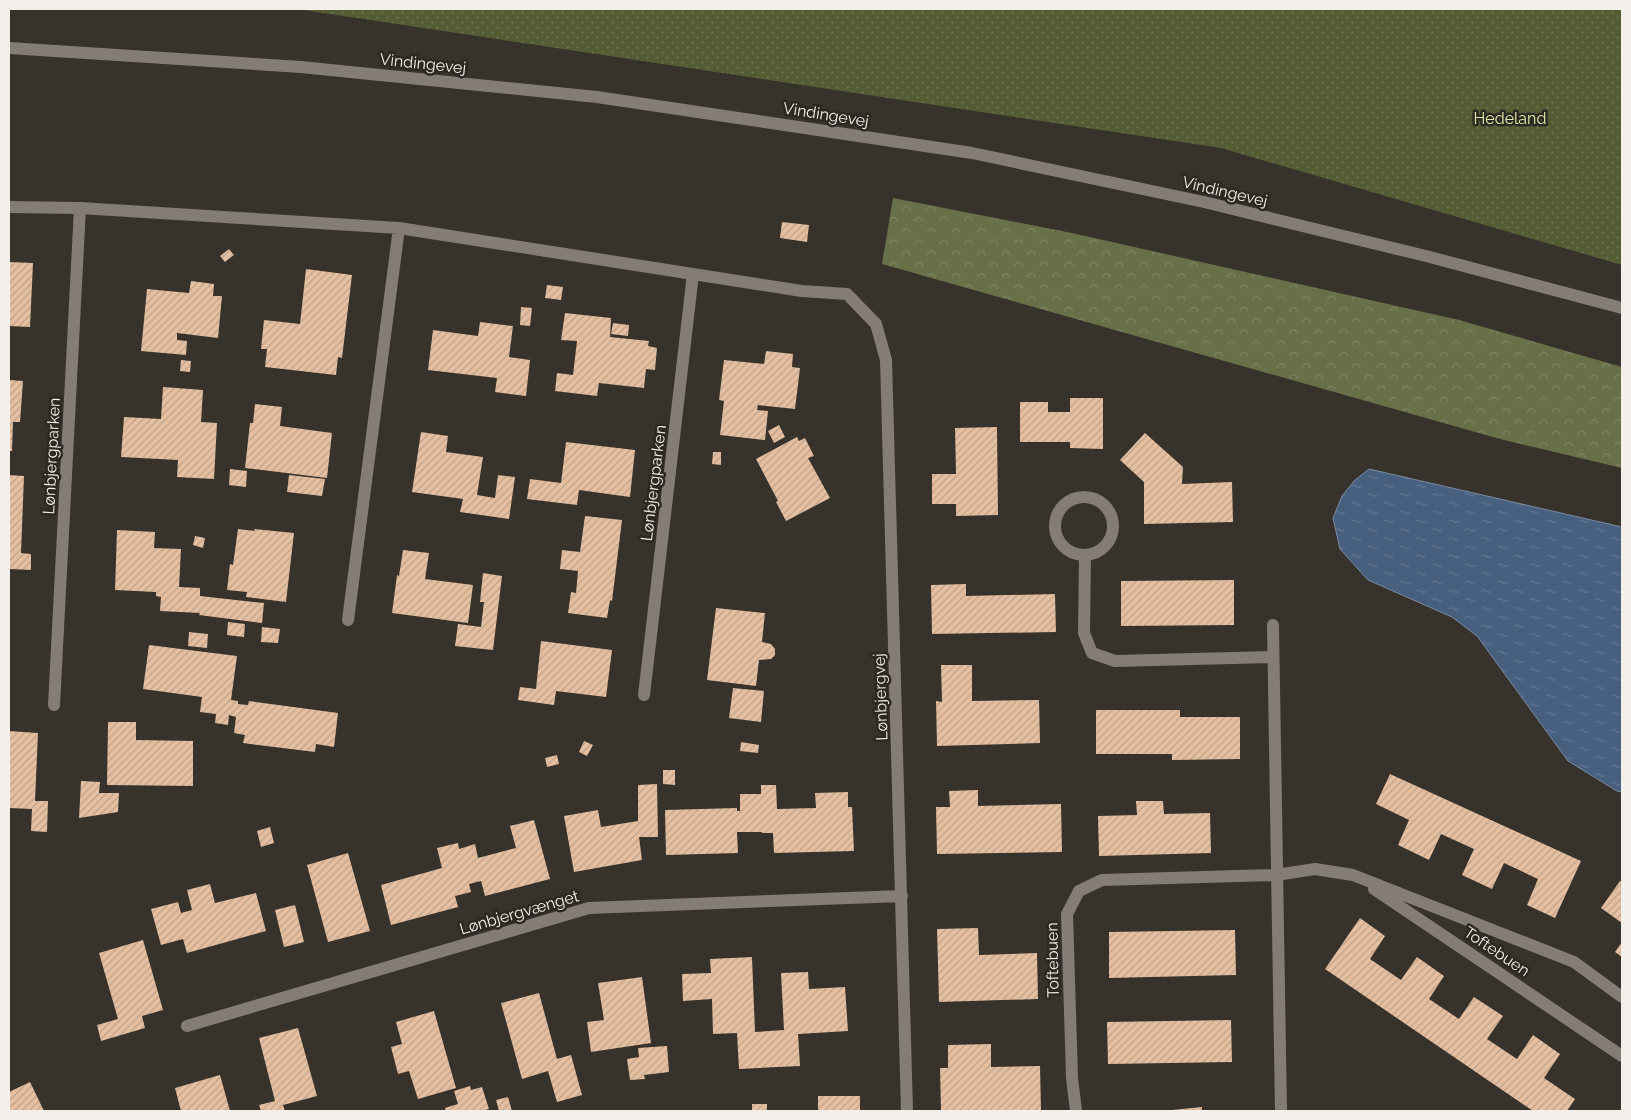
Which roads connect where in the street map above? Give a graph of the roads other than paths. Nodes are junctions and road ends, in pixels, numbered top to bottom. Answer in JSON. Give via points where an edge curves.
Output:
{"nodes":[{"id":1,"x":9,"y":48,"type":"edge"},
{"id":2,"x":9,"y":207,"type":"edge"},
{"id":3,"x":80,"y":208,"type":"junction"},
{"id":4,"x":400,"y":228,"type":"junction"},
{"id":5,"x":693,"y":274,"type":"junction"},
{"id":6,"x":1622,"y":308,"type":"edge"},
{"id":7,"x":1085,"y":555,"type":"junction"},
{"id":8,"x":348,"y":620,"type":"dead end"},
{"id":9,"x":1273,"y":624,"type":"dead end"},
{"id":10,"x":1273,"y":657,"type":"junction"},
{"id":11,"x":644,"y":695,"type":"dead end"},
{"id":12,"x":54,"y":705,"type":"dead end"},
{"id":13,"x":1276,"y":875,"type":"junction"},
{"id":14,"x":1353,"y":875,"type":"junction"},
{"id":15,"x":902,"y":896,"type":"junction"},
{"id":16,"x":1622,"y":998,"type":"edge"},
{"id":17,"x":187,"y":1026,"type":"dead end"},
{"id":18,"x":1622,"y":1056,"type":"edge"},
{"id":19,"x":907,"y":1111,"type":"edge"},
{"id":20,"x":1076,"y":1111,"type":"edge"},
{"id":21,"x":1281,"y":1111,"type":"edge"}],
"edges":[{"from":1,"to":6,"type":"street","name":"Vindingevej","via":[[301,67],[597,97],[972,153],[1204,202]]},
{"from":2,"to":3,"type":"street"},
{"from":3,"to":4,"type":"street"},
{"from":3,"to":12,"type":"street","name":"Lønbjergparken"},
{"from":4,"to":5,"type":"street"},
{"from":4,"to":8,"type":"street"},
{"from":5,"to":11,"type":"street","name":"Lønbjergparken"},
{"from":5,"to":15,"type":"street","name":"Lønbjergvej","via":[[802,291],[847,294],[876,324],[886,360]]},
{"from":7,"to":7,"type":"street","via":[[1096,553],[1105,546],[1113,526],[1111,514],[1104,505],[1094,498],[1083,497],[1062,506],[1054,527],[1064,547],[1073,554]]},
{"from":7,"to":10,"type":"street","via":[[1084,633],[1092,653],[1114,661]]},
{"from":9,"to":10,"type":"street"},
{"from":10,"to":13,"type":"street"},
{"from":13,"to":14,"type":"street","name":"Toftebuen","via":[[1315,869]]},
{"from":13,"to":20,"type":"street","name":"Toftebuen","via":[[1102,880],[1079,891],[1068,914],[1072,1078]]},
{"from":13,"to":21,"type":"street"},
{"from":14,"to":16,"type":"street","name":"Toftebuen","via":[[1574,962]]},
{"from":14,"to":18,"type":"street","name":"Toftebuen"},
{"from":15,"to":17,"type":"street","name":"Lønbjergvænget","via":[[589,908]]},
{"from":15,"to":19,"type":"street","name":"Lønbjergvej"}]}
